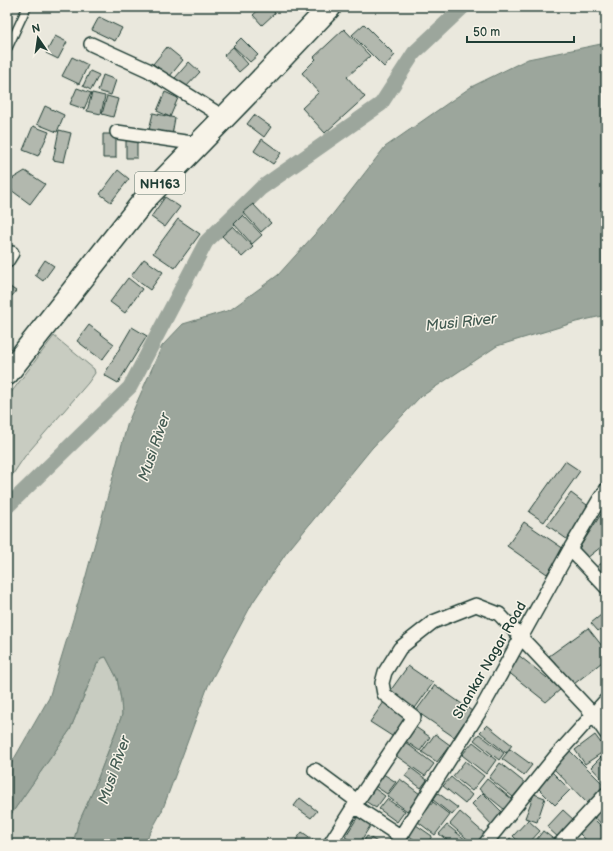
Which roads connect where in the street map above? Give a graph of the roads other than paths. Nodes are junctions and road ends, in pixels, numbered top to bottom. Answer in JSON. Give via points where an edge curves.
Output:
{"nodes":[{"id":1,"x":28,"y":7,"type":"edge"},
{"id":2,"x":330,"y":7,"type":"edge"},
{"id":3,"x":91,"y":44,"type":"dead end"},
{"id":4,"x":7,"y":50,"type":"edge"},
{"id":5,"x":225,"y":118,"type":"junction"},
{"id":6,"x":117,"y":132,"type":"dead end"},
{"id":7,"x":199,"y":144,"type":"junction"},
{"id":8,"x":7,"y":374,"type":"edge"},
{"id":9,"x":606,"y":490,"type":"edge"},
{"id":10,"x":570,"y":549,"type":"junction"},
{"id":11,"x":606,"y":587,"type":"edge"},
{"id":12,"x":521,"y":636,"type":"junction"},
{"id":13,"x":606,"y":700,"type":"edge"},
{"id":14,"x":593,"y":714,"type":"junction"},
{"id":15,"x":606,"y":733,"type":"edge"},
{"id":16,"x":315,"y":770,"type":"dead end"},
{"id":17,"x":606,"y":794,"type":"edge"},
{"id":18,"x":355,"y":803,"type":"junction"},
{"id":19,"x":398,"y":840,"type":"edge"},
{"id":20,"x":330,"y":844,"type":"edge"},
{"id":21,"x":485,"y":844,"type":"edge"},
{"id":22,"x":560,"y":844,"type":"edge"}],
"edges":[{"from":1,"to":4,"type":"lane"},
{"from":2,"to":5,"type":"highway","number":"NH163"},
{"from":3,"to":5,"type":"street","via":[[148,70]]},
{"from":5,"to":7,"type":"highway","number":"NH163"},
{"from":6,"to":7,"type":"street"},
{"from":7,"to":8,"type":"highway","number":"NH163","via":[[146,198]]},
{"from":9,"to":10,"type":"street","name":"Shankar Nagar Road"},
{"from":10,"to":11,"type":"street"},
{"from":10,"to":12,"type":"street","name":"Shankar Nagar Road"},
{"from":12,"to":14,"type":"street"},
{"from":12,"to":18,"type":"street","via":[[499,614],[476,605],[433,622],[400,648],[385,672],[382,683],[384,694],[414,716]]},
{"from":12,"to":19,"type":"street","name":"Shankar Nagar Road","via":[[482,708]]},
{"from":13,"to":14,"type":"street"},
{"from":14,"to":15,"type":"street"},
{"from":14,"to":21,"type":"street"},
{"from":16,"to":18,"type":"street"},
{"from":17,"to":22,"type":"street"},
{"from":18,"to":19,"type":"street"},
{"from":18,"to":20,"type":"street"}]}
